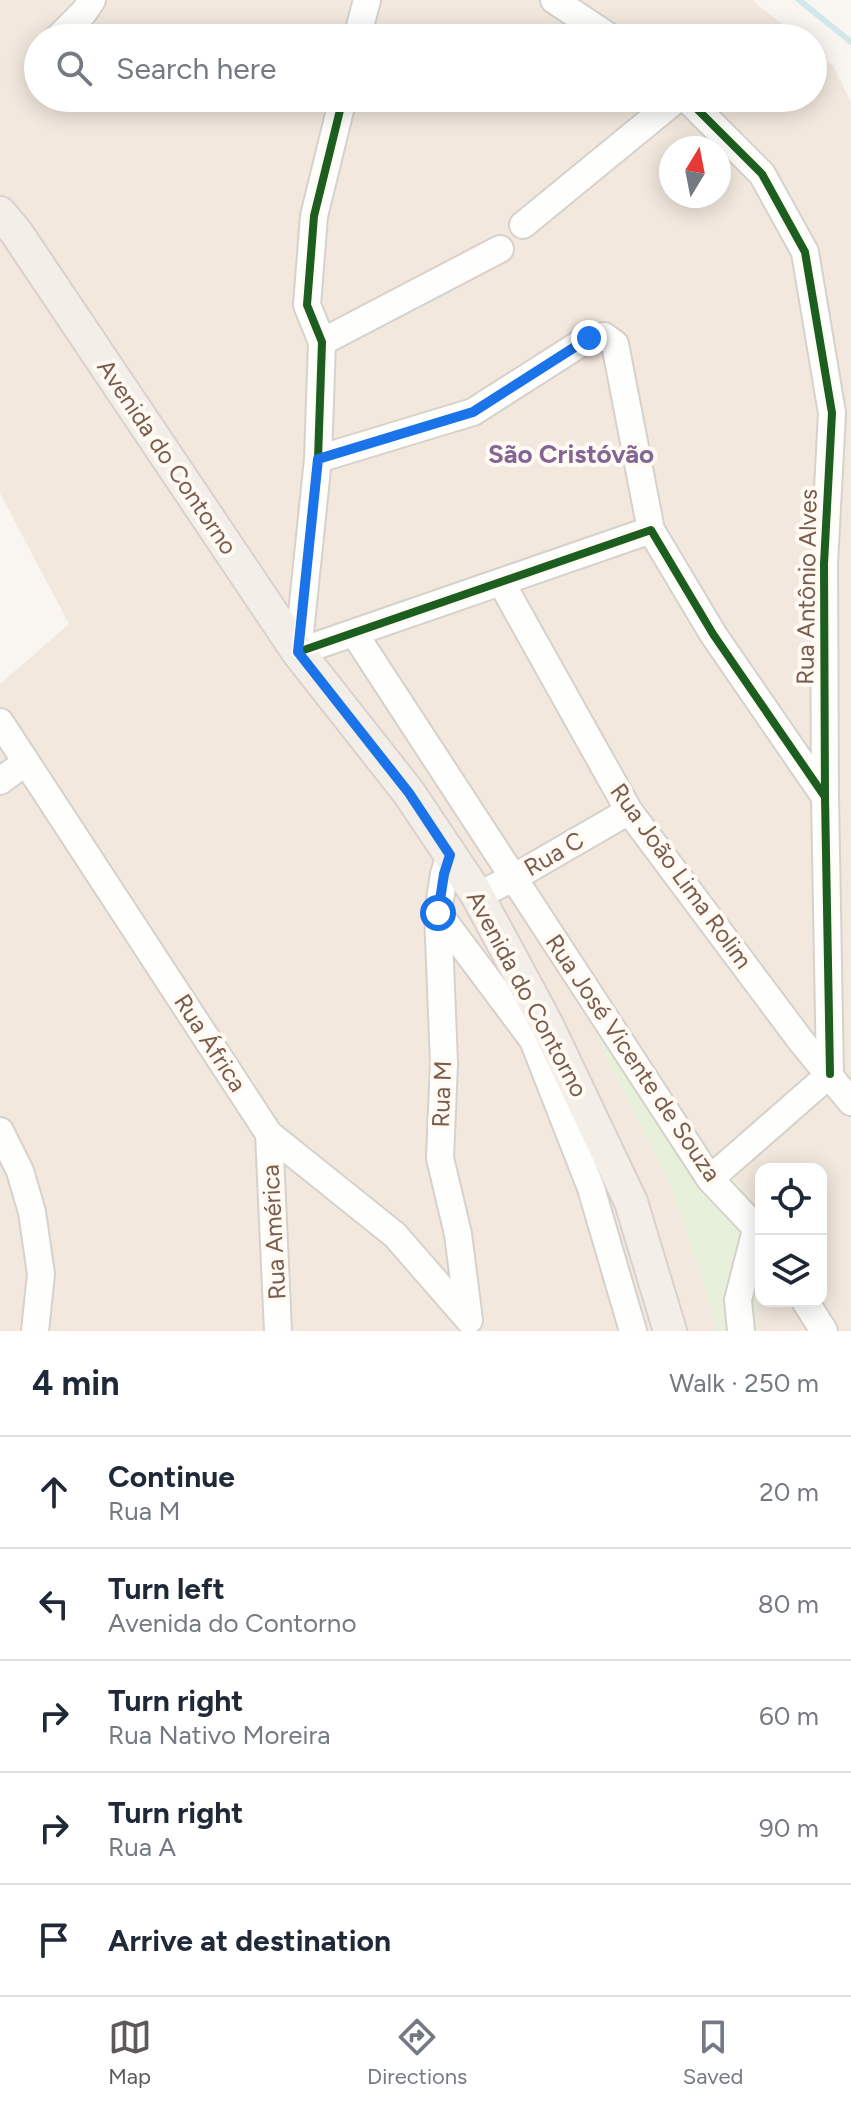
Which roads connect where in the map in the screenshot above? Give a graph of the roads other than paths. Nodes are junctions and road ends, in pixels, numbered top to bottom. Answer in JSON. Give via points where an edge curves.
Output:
{"nodes":[{"id":1,"x":92,"y":0,"type":"edge"},
{"id":2,"x":367,"y":0,"type":"edge"},
{"id":3,"x":554,"y":0,"type":"edge"},
{"id":4,"x":72,"y":24,"type":"edge"},
{"id":5,"x":361,"y":24,"type":"edge"},
{"id":6,"x":590,"y":24,"type":"edge"},
{"id":7,"x":340,"y":112,"type":"edge"},
{"id":8,"x":661,"y":112,"type":"edge"},
{"id":9,"x":700,"y":112,"type":"edge"},
{"id":10,"x":0,"y":213,"type":"edge"},
{"id":11,"x":523,"y":225,"type":"dead end"},
{"id":12,"x":500,"y":249,"type":"dead end"},
{"id":13,"x":322,"y":342,"type":"junction"},
{"id":14,"x":318,"y":459,"type":"junction"},
{"id":15,"x":651,"y":530,"type":"junction"},
{"id":16,"x":501,"y":582,"type":"junction"},
{"id":17,"x":354,"y":633,"type":"junction"},
{"id":18,"x":298,"y":652,"type":"junction"},
{"id":19,"x":0,"y":722,"type":"edge"},
{"id":20,"x":26,"y":762,"type":"junction"},
{"id":21,"x":0,"y":781,"type":"edge"},
{"id":22,"x":825,"y":797,"type":"junction"},
{"id":23,"x":629,"y":811,"type":"junction"},
{"id":24,"x":450,"y":855,"type":"junction"},
{"id":25,"x":513,"y":878,"type":"junction"},
{"id":26,"x":476,"y":893,"type":"junction"},
{"id":27,"x":438,"y":913,"type":"junction"},
{"id":28,"x":830,"y":1074,"type":"junction"},
{"id":29,"x":851,"y":1102,"type":"edge"},
{"id":30,"x":0,"y":1131,"type":"edge"},
{"id":31,"x":269,"y":1134,"type":"junction"},
{"id":32,"x":710,"y":1179,"type":"junction"},
{"id":33,"x":755,"y":1225,"type":"edge"},
{"id":34,"x":757,"y":1235,"type":"edge"},
{"id":35,"x":809,"y":1307,"type":"edge"},
{"id":36,"x":471,"y":1326,"type":"edge"},
{"id":37,"x":35,"y":1331,"type":"edge"},
{"id":38,"x":278,"y":1331,"type":"edge"},
{"id":39,"x":633,"y":1331,"type":"edge"},
{"id":40,"x":670,"y":1331,"type":"edge"},
{"id":41,"x":741,"y":1331,"type":"edge"},
{"id":42,"x":824,"y":1331,"type":"edge"}],
"edges":[{"from":1,"to":4,"type":"street"},
{"from":2,"to":5,"type":"street"},
{"from":3,"to":6,"type":"street"},
{"from":7,"to":13,"type":"street","via":[[314,216],[308,290],[307,305]]},
{"from":8,"to":11,"type":"street"},
{"from":9,"to":22,"type":"street","name":"Rua Antônio Alves","via":[[762,174],[805,252],[832,413],[824,564]]},
{"from":10,"to":18,"type":"main road","name":"Avenida do Contorno"},
{"from":12,"to":13,"type":"street"},
{"from":13,"to":14,"type":"street"},
{"from":14,"to":15,"type":"street","via":[[473,412],[589,338],[604,336],[615,344]]},
{"from":14,"to":18,"type":"street"},
{"from":15,"to":16,"type":"street"},
{"from":15,"to":22,"type":"street","via":[[713,634]]},
{"from":16,"to":17,"type":"street"},
{"from":16,"to":23,"type":"street","name":"Rua João Lima Rolim"},
{"from":17,"to":18,"type":"street"},
{"from":17,"to":25,"type":"street","name":"Rua José Vicente de Souza"},
{"from":18,"to":24,"type":"main road","name":"Avenida do Contorno","via":[[409,793]]},
{"from":19,"to":20,"type":"street","name":"Rua África"},
{"from":20,"to":21,"type":"street"},
{"from":20,"to":31,"type":"street","name":"Rua África"},
{"from":22,"to":28,"type":"street","name":"Rua Antônio Alves"},
{"from":23,"to":25,"type":"street","name":"Rua C"},
{"from":23,"to":28,"type":"street","name":"Rua João Lima Rolim"},
{"from":24,"to":26,"type":"main road","name":"Avenida do Contorno"},
{"from":24,"to":27,"type":"street","name":"Rua M"},
{"from":25,"to":26,"type":"street","name":"Rua C"},
{"from":25,"to":32,"type":"street","name":"Rua José Vicente de Souza"},
{"from":26,"to":40,"type":"main road","name":"Avenida do Contorno","via":[[546,1023],[631,1202]]},
{"from":27,"to":36,"type":"street","name":"Rua M","via":[[444,1063],[440,1158]]},
{"from":27,"to":39,"type":"street","via":[[533,1040],[591,1188]]},
{"from":28,"to":29,"type":"street"},
{"from":28,"to":32,"type":"street"},
{"from":30,"to":37,"type":"street","via":[[32,1212],[41,1274]]},
{"from":31,"to":36,"type":"street","name":"Rua África","via":[[395,1235]]},
{"from":31,"to":38,"type":"street","name":"Rua América"},
{"from":32,"to":33,"type":"street","name":"Rua José Vicente de Souza"},
{"from":34,"to":41,"type":"street","via":[[738,1300]]},
{"from":35,"to":42,"type":"street"}]}
